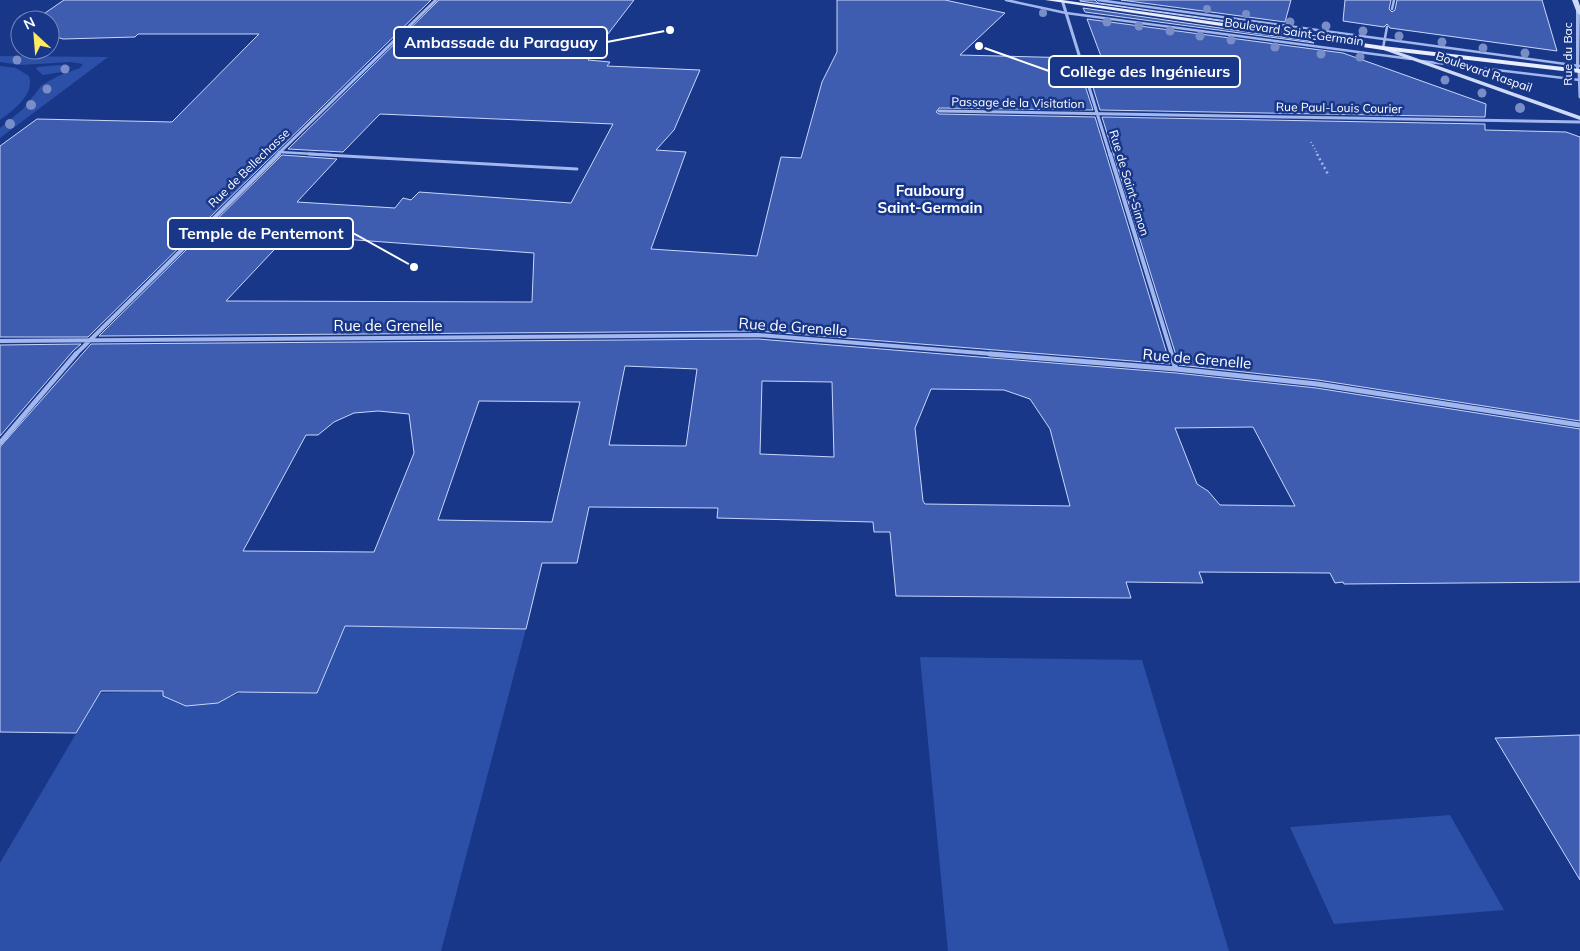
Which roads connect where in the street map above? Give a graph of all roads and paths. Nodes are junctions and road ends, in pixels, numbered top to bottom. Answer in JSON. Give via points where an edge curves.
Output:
{"nodes":[{"id":1,"x":436,"y":0,"type":"edge"},
{"id":2,"x":1006,"y":0,"type":"edge"},
{"id":3,"x":1048,"y":0,"type":"edge"},
{"id":4,"x":1098,"y":0,"type":"edge"},
{"id":5,"x":1394,"y":0,"type":"edge"},
{"id":6,"x":1575,"y":0,"type":"edge"},
{"id":7,"x":1063,"y":3,"type":"junction"},
{"id":8,"x":1392,"y":10,"type":"dead end"},
{"id":9,"x":1579,"y":11,"type":"edge"},
{"id":10,"x":1066,"y":12,"type":"junction"},
{"id":11,"x":1387,"y":28,"type":"dead end"},
{"id":12,"x":1385,"y":38,"type":"junction"},
{"id":13,"x":1381,"y":48,"type":"junction"},
{"id":14,"x":1412,"y":59,"type":"junction"},
{"id":15,"x":1580,"y":66,"type":"edge"},
{"id":16,"x":1580,"y":71,"type":"edge"},
{"id":17,"x":1579,"y":80,"type":"edge"},
{"id":18,"x":1580,"y":97,"type":"edge"},
{"id":19,"x":939,"y":111,"type":"dead end"},
{"id":20,"x":1097,"y":114,"type":"junction"},
{"id":21,"x":1298,"y":118,"type":"junction"},
{"id":22,"x":1580,"y":118,"type":"edge"},
{"id":23,"x":1580,"y":122,"type":"edge"},
{"id":24,"x":279,"y":152,"type":"junction"},
{"id":25,"x":577,"y":169,"type":"dead end"},
{"id":26,"x":1329,"y":176,"type":"dead end"},
{"id":27,"x":87,"y":340,"type":"junction"},
{"id":28,"x":0,"y":341,"type":"edge"},
{"id":29,"x":1176,"y":369,"type":"junction"},
{"id":30,"x":1580,"y":425,"type":"edge"},
{"id":31,"x":0,"y":443,"type":"edge"}],
"edges":[{"from":1,"to":24,"type":"street","name":"Rue de Bellechasse"},
{"from":2,"to":10,"type":"lane","name":"Boulevard Saint-Germain"},
{"from":3,"to":7,"type":"main road","name":"Boulevard Saint-Germain"},
{"from":4,"to":12,"type":"lane","name":"Boulevard Saint-Germain"},
{"from":5,"to":8,"type":"lane"},
{"from":6,"to":9,"type":"main road","name":"Rue du Bac"},
{"from":7,"to":10,"type":"street","name":"Rue de Saint-Simon"},
{"from":7,"to":13,"type":"main road","name":"Boulevard Saint-Germain"},
{"from":9,"to":15,"type":"street","name":"Rue du Bac"},
{"from":10,"to":14,"type":"lane","name":"Boulevard Saint-Germain"},
{"from":10,"to":20,"type":"street","name":"Rue de Saint-Simon"},
{"from":11,"to":12,"type":"lane"},
{"from":12,"to":13,"type":"lane"},
{"from":12,"to":15,"type":"lane","name":"Boulevard Saint-Germain"},
{"from":13,"to":14,"type":"main road","name":"Boulevard Raspail"},
{"from":13,"to":16,"type":"main road","name":"Boulevard Saint-Germain"},
{"from":14,"to":17,"type":"lane","name":"Boulevard Saint-Germain"},
{"from":14,"to":22,"type":"main road","name":"Boulevard Raspail"},
{"from":15,"to":16,"type":"street","name":"Rue du Bac"},
{"from":16,"to":17,"type":"street","name":"Rue du Bac"},
{"from":17,"to":18,"type":"street","name":"Rue du Bac"},
{"from":19,"to":20,"type":"street","name":"Passage de la Visitation"},
{"from":20,"to":21,"type":"street","name":"Rue Paul-Louis Courier"},
{"from":20,"to":29,"type":"street","name":"Rue de Saint-Simon"},
{"from":21,"to":23,"type":"street","name":"Rue Paul-Louis Courier"},
{"from":21,"to":26,"type":"path"},
{"from":24,"to":25,"type":"lane"},
{"from":24,"to":27,"type":"street","name":"Rue de Bellechasse"},
{"from":27,"to":28,"type":"street","name":"Rue de Grenelle"},
{"from":27,"to":29,"type":"street","name":"Rue de Grenelle","via":[[758,335]]},
{"from":27,"to":31,"type":"street","name":"Rue de Bellechasse"},
{"from":29,"to":30,"type":"street","name":"Rue de Grenelle","via":[[1317,384]]}]}
